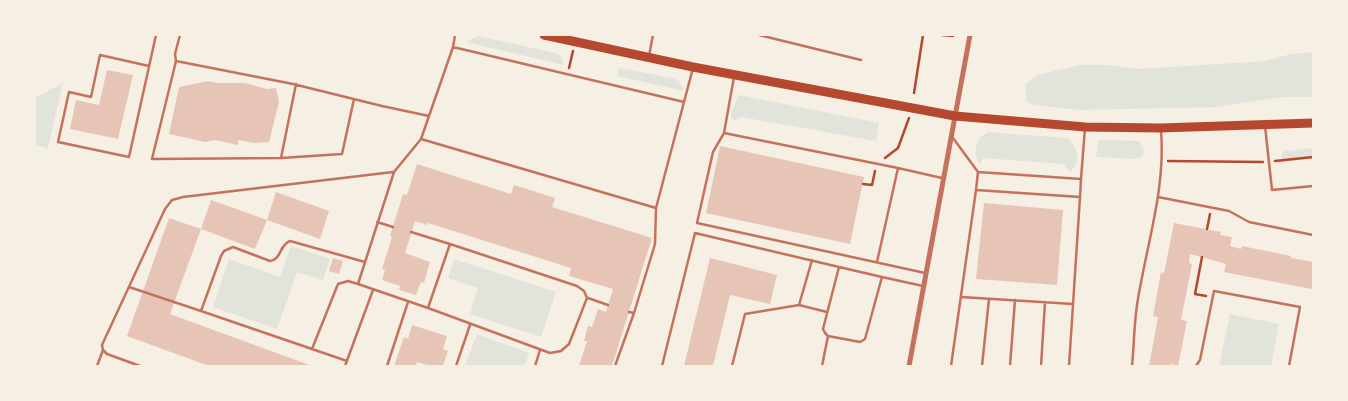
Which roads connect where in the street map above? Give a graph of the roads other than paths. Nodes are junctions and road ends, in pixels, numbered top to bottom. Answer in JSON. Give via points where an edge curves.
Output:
{"nodes":[{"id":1,"x":156,"y":35,"type":"edge"},
{"id":2,"x":180,"y":35,"type":"edge"},
{"id":3,"x":455,"y":35,"type":"edge"},
{"id":4,"x":544,"y":35,"type":"edge"},
{"id":5,"x":654,"y":35,"type":"edge"},
{"id":6,"x":759,"y":35,"type":"edge"},
{"id":7,"x":970,"y":35,"type":"edge"},
{"id":8,"x":453,"y":47,"type":"junction"},
{"id":9,"x":648,"y":57,"type":"junction"},
{"id":10,"x":861,"y":60,"type":"dead end"},
{"id":11,"x":176,"y":61,"type":"junction"},
{"id":12,"x":149,"y":66,"type":"junction"},
{"id":13,"x":693,"y":67,"type":"junction"},
{"id":14,"x":734,"y":75,"type":"junction"},
{"id":15,"x":296,"y":84,"type":"junction"},
{"id":16,"x":354,"y":99,"type":"junction"},
{"id":17,"x":684,"y":102,"type":"junction"},
{"id":18,"x":429,"y":116,"type":"junction"},
{"id":19,"x":955,"y":116,"type":"junction"},
{"id":20,"x":1313,"y":123,"type":"edge"},
{"id":21,"x":1265,"y":125,"type":"junction"},
{"id":22,"x":1085,"y":127,"type":"junction"},
{"id":23,"x":1160,"y":128,"type":"junction"},
{"id":24,"x":724,"y":133,"type":"junction"},
{"id":25,"x":952,"y":137,"type":"junction"},
{"id":26,"x":421,"y":139,"type":"junction"},
{"id":27,"x":281,"y":158,"type":"junction"},
{"id":28,"x":898,"y":168,"type":"junction"},
{"id":29,"x":394,"y":172,"type":"junction"},
{"id":30,"x":978,"y":172,"type":"junction"},
{"id":31,"x":944,"y":179,"type":"junction"},
{"id":32,"x":1081,"y":179,"type":"junction"},
{"id":33,"x":1313,"y":186,"type":"edge"},
{"id":34,"x":976,"y":190,"type":"junction"},
{"id":35,"x":1080,"y":197,"type":"junction"},
{"id":36,"x":1158,"y":197,"type":"junction"},
{"id":37,"x":656,"y":208,"type":"junction"},
{"id":38,"x":378,"y":222,"type":"junction"},
{"id":39,"x":393,"y":226,"type":"dead end"},
{"id":40,"x":411,"y":232,"type":"dead end"},
{"id":41,"x":1313,"y":235,"type":"edge"},
{"id":42,"x":450,"y":244,"type":"junction"},
{"id":43,"x":812,"y":260,"type":"junction"},
{"id":44,"x":365,"y":262,"type":"junction"},
{"id":45,"x":877,"y":262,"type":"junction"},
{"id":46,"x":840,"y":267,"type":"junction"},
{"id":47,"x":927,"y":273,"type":"junction"},
{"id":48,"x":882,"y":277,"type":"junction"},
{"id":49,"x":358,"y":284,"type":"junction"},
{"id":50,"x":128,"y":287,"type":"junction"},
{"id":51,"x":924,"y":287,"type":"junction"},
{"id":52,"x":373,"y":290,"type":"junction"},
{"id":53,"x":961,"y":297,"type":"junction"},
{"id":54,"x":587,"y":298,"type":"junction"},
{"id":55,"x":988,"y":298,"type":"junction"},
{"id":56,"x":1015,"y":300,"type":"junction"},
{"id":57,"x":408,"y":302,"type":"junction"},
{"id":58,"x":1045,"y":302,"type":"junction"},
{"id":59,"x":1073,"y":304,"type":"junction"},
{"id":60,"x":608,"y":305,"type":"dead end"},
{"id":61,"x":799,"y":305,"type":"junction"},
{"id":62,"x":428,"y":308,"type":"junction"},
{"id":63,"x":201,"y":310,"type":"junction"},
{"id":64,"x":629,"y":312,"type":"dead end"},
{"id":65,"x":828,"y":312,"type":"junction"},
{"id":66,"x":634,"y":313,"type":"junction"},
{"id":67,"x":470,"y":324,"type":"junction"},
{"id":68,"x":828,"y":336,"type":"junction"},
{"id":69,"x":312,"y":349,"type":"junction"},
{"id":70,"x":103,"y":350,"type":"junction"},
{"id":71,"x":540,"y":350,"type":"junction"},
{"id":72,"x":347,"y":361,"type":"junction"},
{"id":73,"x":97,"y":366,"type":"edge"},
{"id":74,"x":140,"y":366,"type":"edge"},
{"id":75,"x":345,"y":366,"type":"edge"},
{"id":76,"x":387,"y":366,"type":"edge"},
{"id":77,"x":456,"y":366,"type":"edge"},
{"id":78,"x":534,"y":366,"type":"edge"},
{"id":79,"x":615,"y":366,"type":"edge"},
{"id":80,"x":662,"y":366,"type":"edge"},
{"id":81,"x":732,"y":366,"type":"edge"},
{"id":82,"x":822,"y":366,"type":"edge"},
{"id":83,"x":909,"y":366,"type":"edge"},
{"id":84,"x":951,"y":366,"type":"edge"},
{"id":85,"x":982,"y":366,"type":"edge"},
{"id":86,"x":1010,"y":366,"type":"edge"},
{"id":87,"x":1041,"y":366,"type":"edge"},
{"id":88,"x":1069,"y":366,"type":"edge"},
{"id":89,"x":1132,"y":366,"type":"edge"},
{"id":90,"x":1196,"y":366,"type":"edge"},
{"id":91,"x":1288,"y":366,"type":"edge"}],
"edges":[{"from":1,"to":12,"type":"lane"},
{"from":2,"to":11,"type":"lane"},
{"from":3,"to":8,"type":"lane"},
{"from":4,"to":9,"type":"main road"},
{"from":5,"to":9,"type":"lane"},
{"from":6,"to":10,"type":"lane"},
{"from":7,"to":19,"type":"street"},
{"from":8,"to":17,"type":"lane"},
{"from":8,"to":18,"type":"lane"},
{"from":9,"to":13,"type":"main road"},
{"from":11,"to":15,"type":"lane"},
{"from":11,"to":27,"type":"lane","via":[[152,159]]},
{"from":12,"to":12,"type":"lane","via":[[129,158],[58,142],[68,92],[91,97],[100,56]]},
{"from":13,"to":14,"type":"main road"},
{"from":13,"to":17,"type":"lane"},
{"from":14,"to":19,"type":"main road"},
{"from":14,"to":24,"type":"lane"},
{"from":15,"to":16,"type":"lane"},
{"from":15,"to":27,"type":"lane"},
{"from":16,"to":18,"type":"lane"},
{"from":16,"to":27,"type":"lane","via":[[342,154]]},
{"from":17,"to":37,"type":"lane"},
{"from":18,"to":26,"type":"lane"},
{"from":19,"to":22,"type":"main road"},
{"from":19,"to":25,"type":"street"},
{"from":20,"to":21,"type":"main road"},
{"from":21,"to":23,"type":"main road"},
{"from":21,"to":33,"type":"lane","via":[[1272,190]]},
{"from":22,"to":23,"type":"main road"},
{"from":22,"to":32,"type":"lane"},
{"from":23,"to":36,"type":"lane","via":[[1162,161]]},
{"from":24,"to":28,"type":"lane"},
{"from":24,"to":45,"type":"lane","via":[[713,152],[697,223]]},
{"from":25,"to":30,"type":"lane"},
{"from":25,"to":31,"type":"street"},
{"from":26,"to":29,"type":"lane"},
{"from":26,"to":37,"type":"lane"},
{"from":28,"to":31,"type":"lane"},
{"from":28,"to":45,"type":"lane"},
{"from":29,"to":38,"type":"lane"},
{"from":29,"to":50,"type":"lane","via":[[172,200]]},
{"from":30,"to":32,"type":"lane"},
{"from":30,"to":34,"type":"lane"},
{"from":31,"to":47,"type":"street"},
{"from":32,"to":35,"type":"lane"},
{"from":34,"to":35,"type":"lane"},
{"from":34,"to":53,"type":"lane"},
{"from":35,"to":59,"type":"lane"},
{"from":36,"to":41,"type":"lane","via":[[1229,211],[1249,222]]},
{"from":36,"to":89,"type":"lane","via":[[1137,305]]},
{"from":37,"to":66,"type":"lane","via":[[655,244]]},
{"from":38,"to":39,"type":"lane"},
{"from":38,"to":44,"type":"lane"},
{"from":40,"to":42,"type":"lane"},
{"from":42,"to":54,"type":"lane","via":[[577,286]]},
{"from":42,"to":62,"type":"lane"},
{"from":43,"to":46,"type":"lane"},
{"from":43,"to":61,"type":"lane"},
{"from":43,"to":80,"type":"lane","via":[[695,234]]},
{"from":44,"to":49,"type":"lane"},
{"from":44,"to":63,"type":"lane","via":[[290,241],[283,246],[278,258],[270,261],[228,248],[221,256]]},
{"from":45,"to":47,"type":"lane"},
{"from":46,"to":48,"type":"lane"},
{"from":46,"to":65,"type":"lane"},
{"from":47,"to":51,"type":"street"},
{"from":48,"to":51,"type":"lane"},
{"from":48,"to":68,"type":"lane","via":[[865,339],[860,342]]},
{"from":49,"to":52,"type":"lane"},
{"from":49,"to":69,"type":"lane","via":[[348,281],[338,284]]},
{"from":50,"to":63,"type":"lane"},
{"from":50,"to":70,"type":"lane","via":[[102,344]]},
{"from":51,"to":83,"type":"street"},
{"from":52,"to":57,"type":"lane"},
{"from":52,"to":72,"type":"lane"},
{"from":53,"to":55,"type":"lane"},
{"from":53,"to":84,"type":"lane"},
{"from":54,"to":60,"type":"lane"},
{"from":54,"to":71,"type":"lane","via":[[569,344],[561,351],[550,353]]},
{"from":55,"to":56,"type":"lane"},
{"from":55,"to":85,"type":"lane"},
{"from":56,"to":58,"type":"lane"},
{"from":56,"to":86,"type":"lane"},
{"from":57,"to":62,"type":"lane"},
{"from":57,"to":76,"type":"lane"},
{"from":58,"to":59,"type":"lane"},
{"from":58,"to":87,"type":"lane"},
{"from":59,"to":88,"type":"lane"},
{"from":61,"to":65,"type":"lane"},
{"from":61,"to":81,"type":"lane","via":[[745,314]]},
{"from":62,"to":67,"type":"lane"},
{"from":63,"to":69,"type":"lane"},
{"from":64,"to":66,"type":"lane"},
{"from":65,"to":68,"type":"lane","via":[[823,329]]},
{"from":66,"to":79,"type":"lane"},
{"from":67,"to":71,"type":"lane"},
{"from":67,"to":77,"type":"lane"},
{"from":68,"to":82,"type":"lane"},
{"from":69,"to":72,"type":"lane"},
{"from":70,"to":73,"type":"lane"},
{"from":70,"to":74,"type":"lane"},
{"from":71,"to":78,"type":"lane"},
{"from":72,"to":75,"type":"lane"},
{"from":90,"to":91,"type":"lane","via":[[1214,291],[1300,308]]}]}
